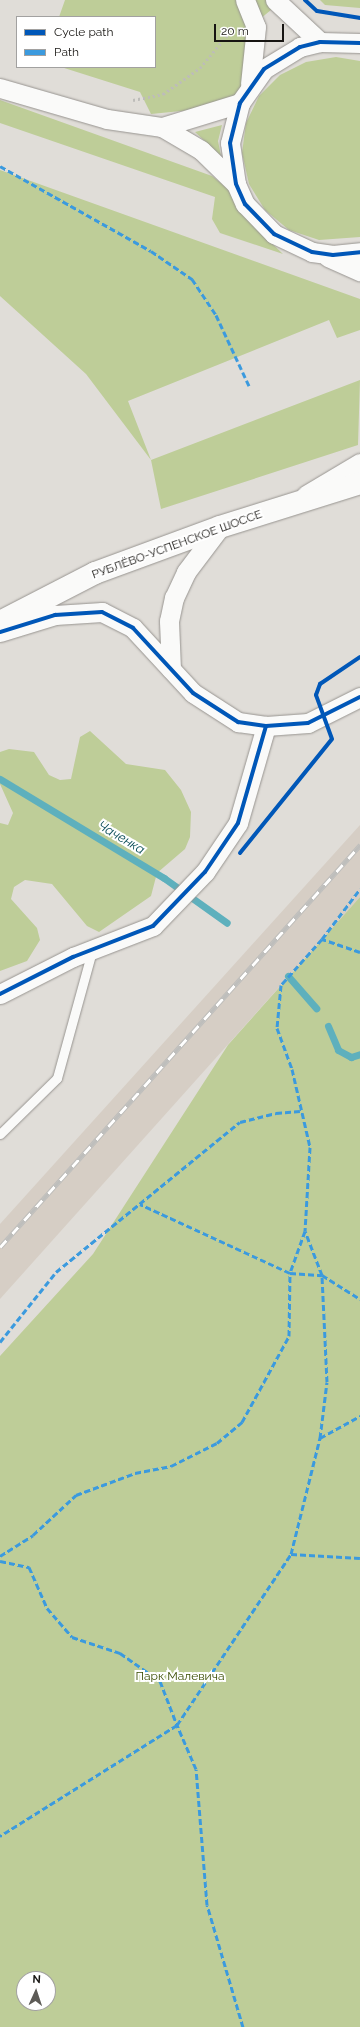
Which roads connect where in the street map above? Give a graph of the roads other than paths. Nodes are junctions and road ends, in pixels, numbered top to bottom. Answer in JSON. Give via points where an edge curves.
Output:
{"nodes":[{"id":1,"x":275,"y":0,"type":"edge"},
{"id":2,"x":249,"y":8,"type":"edge"},
{"id":3,"x":320,"y":42,"type":"junction"},
{"id":4,"x":360,"y":43,"type":"edge"},
{"id":5,"x":250,"y":84,"type":"junction"},
{"id":6,"x":0,"y":88,"type":"edge"},
{"id":7,"x":240,"y":103,"type":"junction"},
{"id":8,"x":162,"y":127,"type":"junction"},
{"id":9,"x":236,"y":184,"type":"junction"},
{"id":10,"x":312,"y":252,"type":"junction"},
{"id":11,"x":360,"y":252,"type":"edge"},
{"id":12,"x":360,"y":271,"type":"edge"},
{"id":13,"x":360,"y":463,"type":"edge"},
{"id":14,"x":360,"y":483,"type":"edge"},
{"id":15,"x":289,"y":505,"type":"junction"},
{"id":16,"x":220,"y":527,"type":"junction"},
{"id":17,"x":0,"y":622,"type":"edge"},
{"id":18,"x":0,"y":632,"type":"edge"},
{"id":19,"x":171,"y":669,"type":"junction"},
{"id":20,"x":360,"y":697,"type":"edge"},
{"id":21,"x":266,"y":726,"type":"junction"},
{"id":22,"x":92,"y":951,"type":"junction"},
{"id":23,"x":0,"y":994,"type":"edge"},
{"id":24,"x":0,"y":1134,"type":"edge"}],
"edges":[{"from":1,"to":3,"type":"street"},
{"from":2,"to":5,"type":"street","via":[[256,26]]},
{"from":3,"to":4,"type":"street"},
{"from":3,"to":5,"type":"street","via":[[281,56]]},
{"from":5,"to":7,"type":"street"},
{"from":6,"to":8,"type":"street","via":[[107,119]]},
{"from":7,"to":8,"type":"street"},
{"from":7,"to":9,"type":"street","via":[[230,143]]},
{"from":8,"to":9,"type":"street","via":[[201,150]]},
{"from":9,"to":10,"type":"street","via":[[245,204],[268,230],[292,245]]},
{"from":10,"to":11,"type":"street","via":[[332,255]]},
{"from":10,"to":12,"type":"street"},
{"from":13,"to":15,"type":"street"},
{"from":14,"to":15,"type":"main road","name":"РУБЛЁВО-УСПЕНСКОЕ ШОССЕ"},
{"from":15,"to":16,"type":"main road","name":"РУБЛЁВО-УСПЕНСКОЕ ШОССЕ"},
{"from":16,"to":17,"type":"main road","name":"РУБЛЁВО-УСПЕНСКОЕ ШОССЕ","via":[[95,573]]},
{"from":16,"to":19,"type":"street","via":[[186,572],[174,598],[169,621]]},
{"from":18,"to":19,"type":"street","via":[[55,615],[80,611],[102,612],[120,619],[139,632]]},
{"from":19,"to":21,"type":"street","via":[[214,709],[238,722]]},
{"from":20,"to":21,"type":"street","via":[[308,723]]},
{"from":21,"to":22,"type":"street","via":[[238,823],[205,872],[153,926]]},
{"from":22,"to":23,"type":"street"},
{"from":22,"to":24,"type":"lane","via":[[57,1078]]}]}
